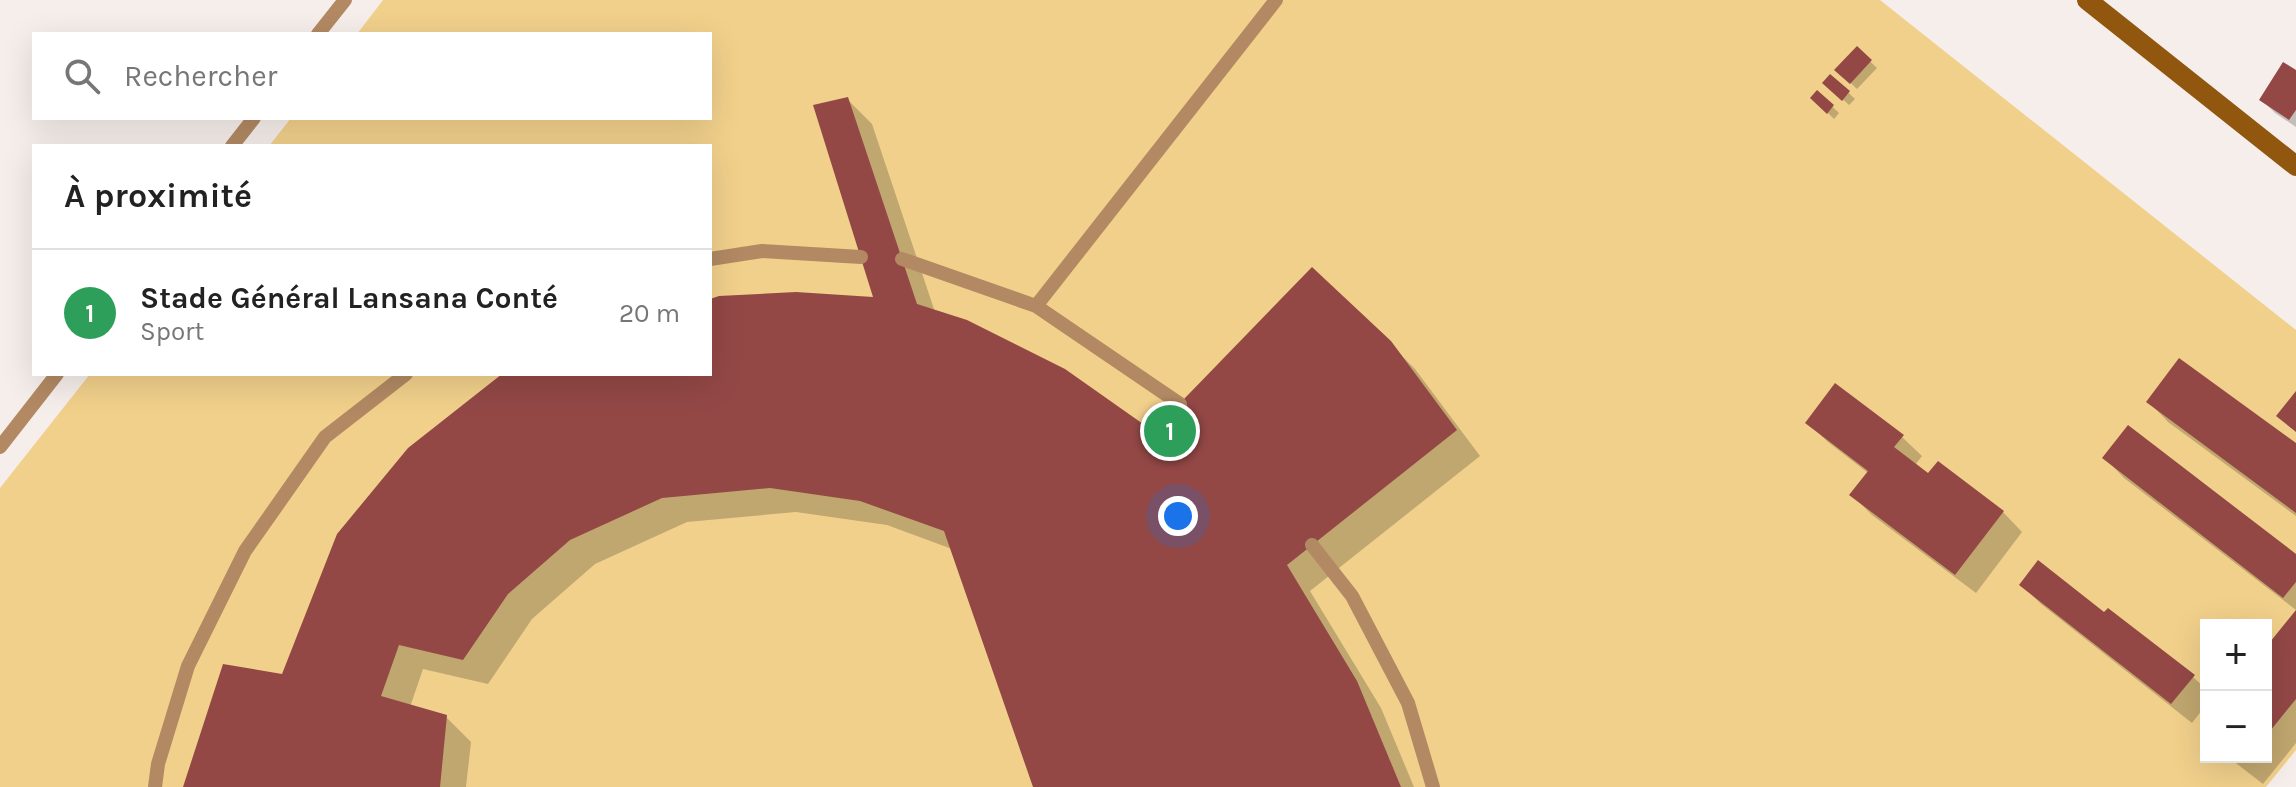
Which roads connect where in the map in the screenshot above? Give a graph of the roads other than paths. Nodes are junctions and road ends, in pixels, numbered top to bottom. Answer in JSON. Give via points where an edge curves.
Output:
{"nodes":[{"id":1,"x":345,"y":0,"type":"edge"},
{"id":2,"x":1276,"y":0,"type":"edge"},
{"id":3,"x":2087,"y":0,"type":"edge"},
{"id":4,"x":320,"y":32,"type":"edge"},
{"id":5,"x":252,"y":120,"type":"edge"},
{"id":6,"x":234,"y":144,"type":"edge"},
{"id":7,"x":2296,"y":166,"type":"edge"},
{"id":8,"x":861,"y":257,"type":"dead end"},
{"id":9,"x":712,"y":259,"type":"edge"},
{"id":10,"x":902,"y":259,"type":"dead end"},
{"id":11,"x":1036,"y":306,"type":"junction"},
{"id":12,"x":55,"y":376,"type":"edge"},
{"id":13,"x":403,"y":376,"type":"edge"},
{"id":14,"x":1180,"y":404,"type":"dead end"},
{"id":15,"x":0,"y":447,"type":"edge"},
{"id":16,"x":1312,"y":545,"type":"dead end"},
{"id":17,"x":155,"y":787,"type":"edge"},
{"id":18,"x":1433,"y":787,"type":"edge"}],
"edges":[{"from":1,"to":4,"type":"lane"},
{"from":2,"to":11,"type":"lane"},
{"from":3,"to":7,"type":"main road"},
{"from":5,"to":6,"type":"lane"},
{"from":8,"to":9,"type":"lane","via":[[762,251]]},
{"from":10,"to":11,"type":"lane"},
{"from":11,"to":14,"type":"lane"},
{"from":12,"to":15,"type":"lane"},
{"from":13,"to":17,"type":"lane","via":[[325,437],[245,551],[188,666]]},
{"from":16,"to":18,"type":"lane","via":[[1352,596],[1408,703]]}]}
